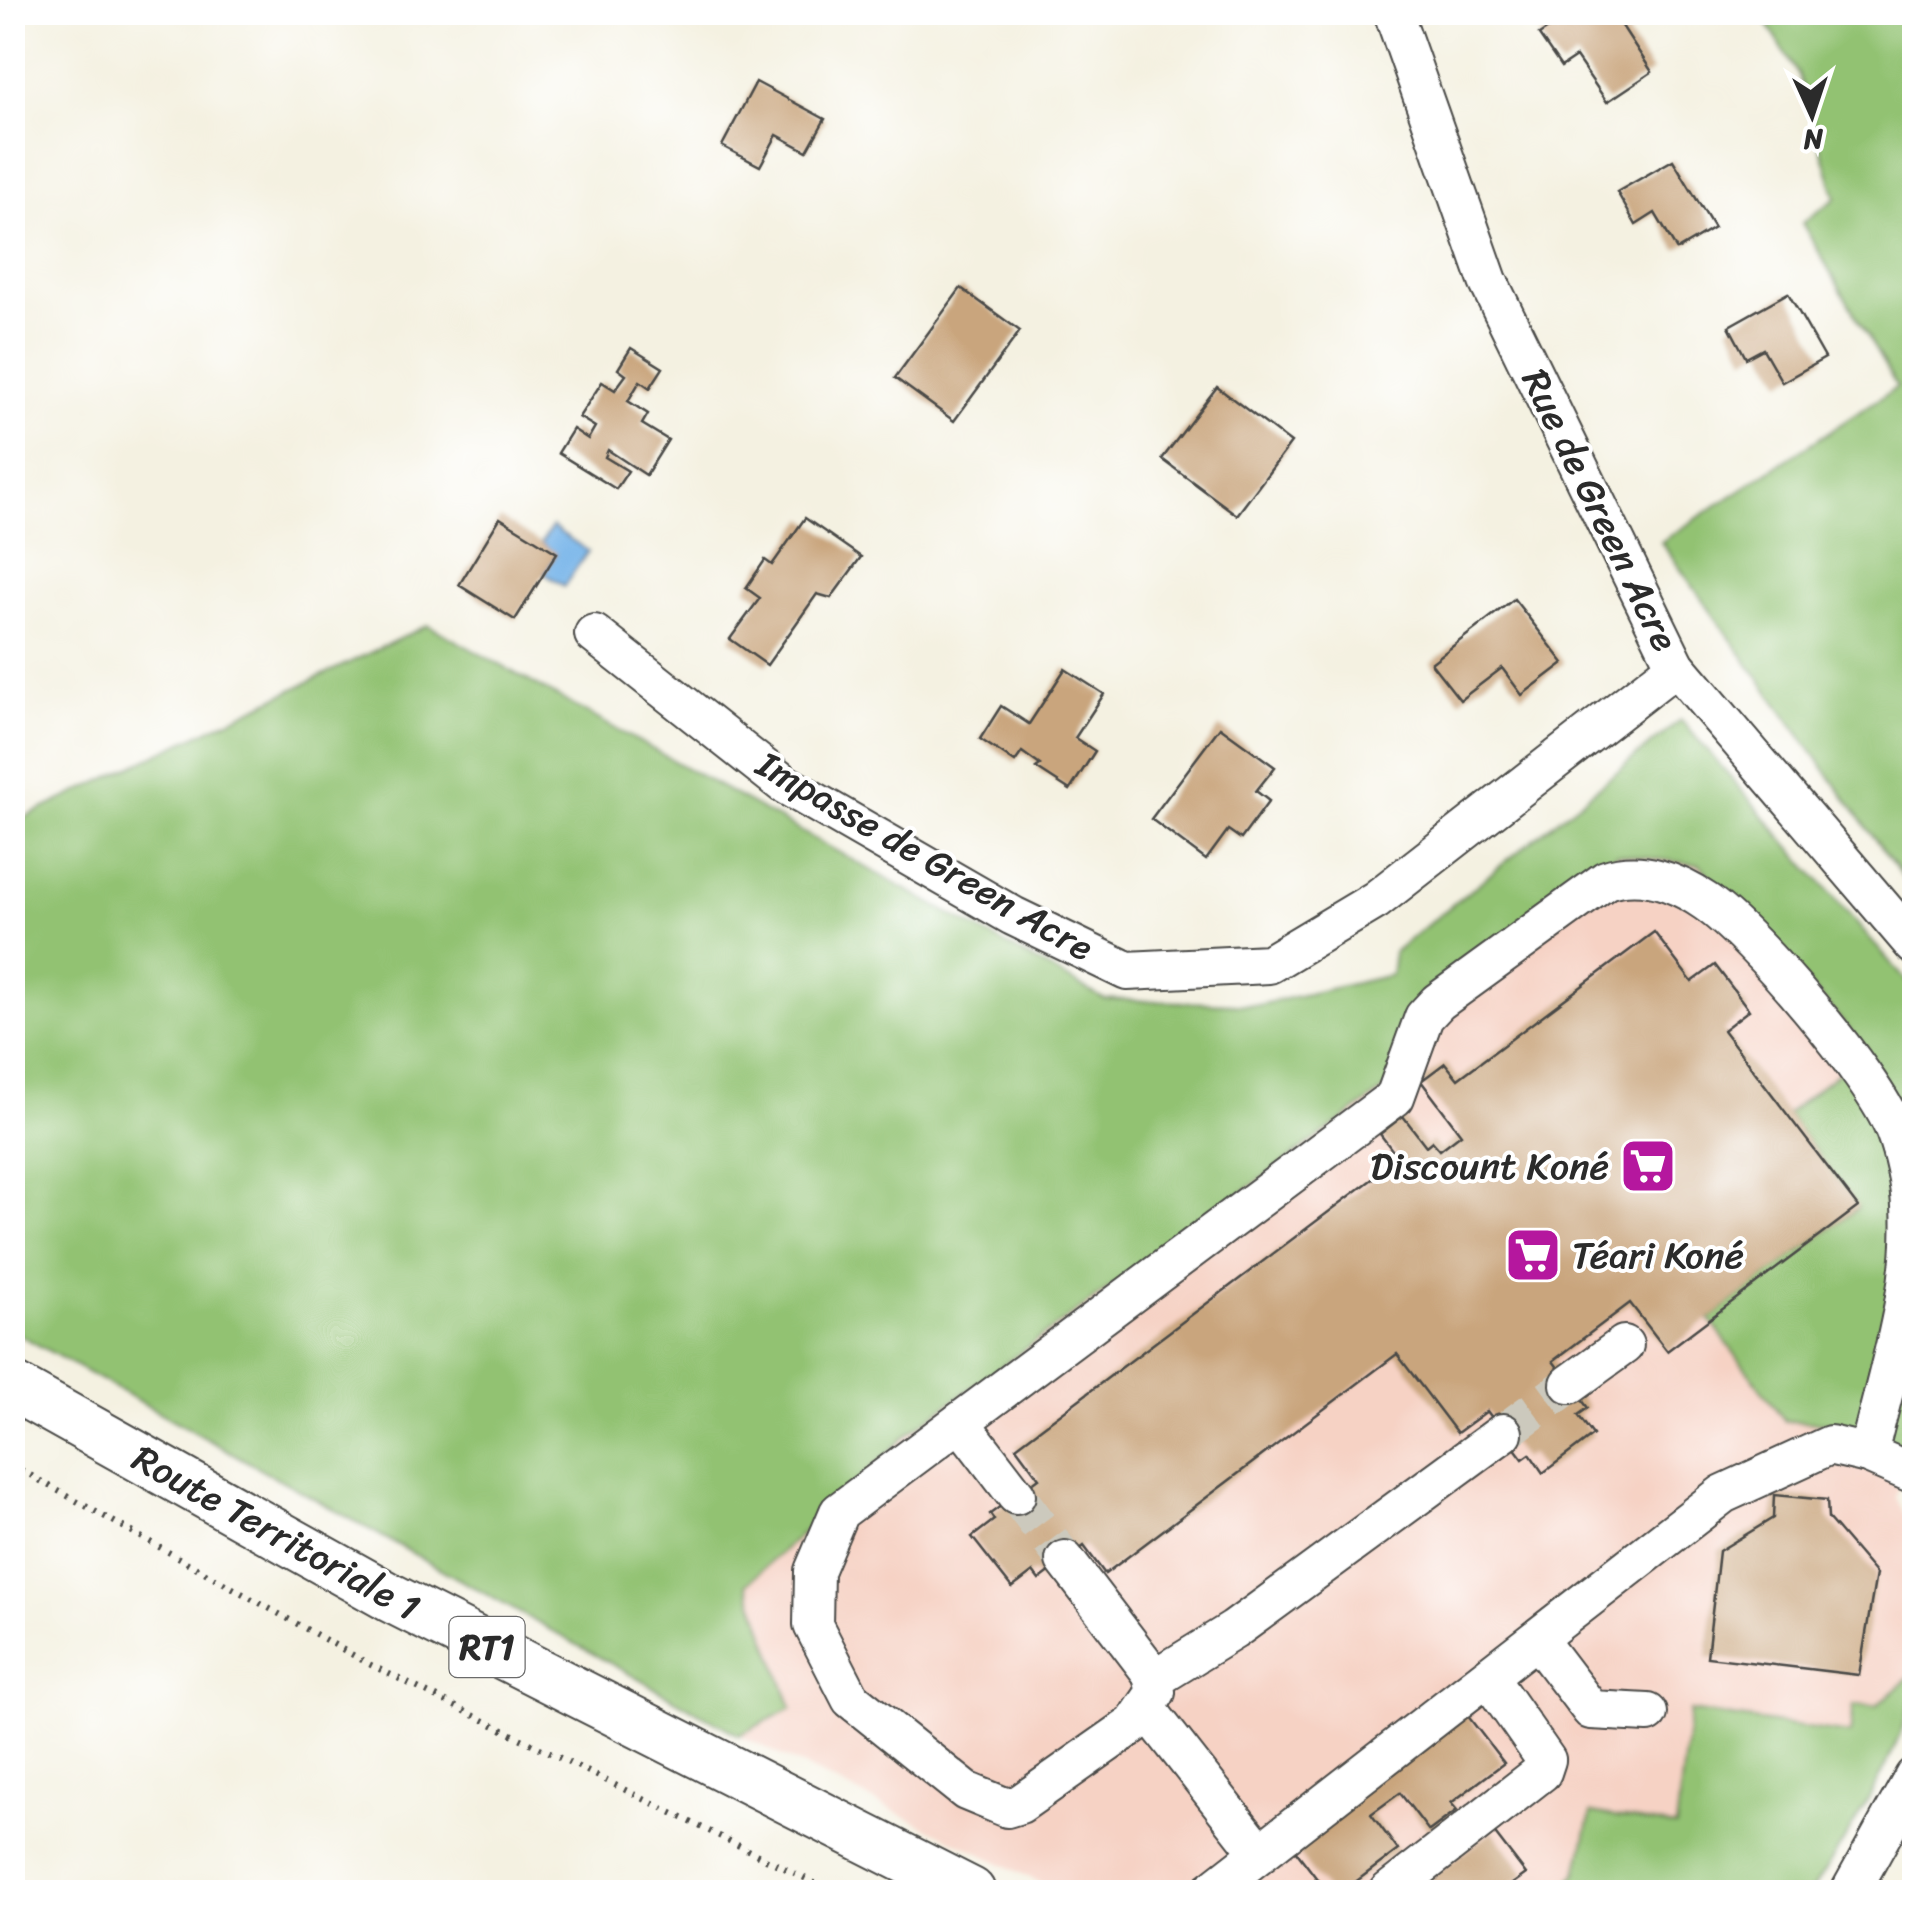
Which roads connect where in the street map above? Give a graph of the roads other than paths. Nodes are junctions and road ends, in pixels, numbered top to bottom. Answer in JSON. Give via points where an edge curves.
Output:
{"nodes":[{"id":1,"x":1393,"y":12,"type":"edge"},
{"id":2,"x":594,"y":634,"type":"dead end"},
{"id":3,"x":1676,"y":666,"type":"junction"},
{"id":4,"x":1914,"y":944,"type":"edge"},
{"id":5,"x":1624,"y":1345,"type":"dead end"},
{"id":6,"x":1570,"y":1384,"type":"tunnel mouth"},
{"id":7,"x":12,"y":1386,"type":"edge"},
{"id":8,"x":960,"y":1422,"type":"junction"},
{"id":9,"x":1504,"y":1433,"type":"tunnel mouth"},
{"id":10,"x":1868,"y":1454,"type":"junction"},
{"id":11,"x":1913,"y":1476,"type":"edge"},
{"id":12,"x":1016,"y":1495,"type":"tunnel mouth"},
{"id":13,"x":1065,"y":1560,"type":"tunnel mouth"},
{"id":14,"x":1537,"y":1639,"type":"junction"},
{"id":15,"x":1488,"y":1677,"type":"junction"},
{"id":16,"x":1152,"y":1694,"type":"junction"},
{"id":17,"x":1648,"y":1713,"type":"dead end"},
{"id":18,"x":1914,"y":1777,"type":"edge"},
{"id":19,"x":1256,"y":1869,"type":"edge"},
{"id":20,"x":971,"y":1892,"type":"edge"},
{"id":21,"x":1210,"y":1892,"type":"edge"},
{"id":22,"x":1388,"y":1892,"type":"edge"},
{"id":23,"x":1850,"y":1892,"type":"edge"}],
"edges":[{"from":1,"to":3,"type":"street","name":"Rue de Green Acre","via":[[1488,282]]},
{"from":2,"to":3,"type":"street","name":"Impasse de Green Acre","via":[[784,784],[1002,910],[1127,971],[1269,964],[1376,900]]},
{"from":3,"to":4,"type":"street","name":"Rue de Green Acre"},
{"from":5,"to":6,"type":"street"},
{"from":7,"to":20,"type":"main road","name":"Route Territoriale 1","number":"RT1","via":[[391,1598]]},
{"from":8,"to":10,"type":"street","via":[[1396,1098],[1424,1017],[1438,1002],[1606,880],[1624,874],[1660,878],[1706,902],[1742,934],[1864,1074],[1896,1132],[1911,1205],[1906,1294]]},
{"from":8,"to":12,"type":"street"},
{"from":8,"to":16,"type":"street","via":[[839,1512],[814,1570],[813,1624],[851,1699],[966,1791],[1007,1808],[1134,1724]]},
{"from":9,"to":16,"type":"street"},
{"from":10,"to":11,"type":"street"},
{"from":10,"to":14,"type":"street","via":[[1830,1445],[1723,1494]]},
{"from":13,"to":16,"type":"street"},
{"from":14,"to":15,"type":"street"},
{"from":14,"to":17,"type":"street","via":[[1591,1710]]},
{"from":15,"to":19,"type":"street"},
{"from":15,"to":22,"type":"street","via":[[1546,1760],[1542,1772]]},
{"from":16,"to":19,"type":"street"},
{"from":18,"to":23,"type":"street"},
{"from":19,"to":21,"type":"street"}]}
